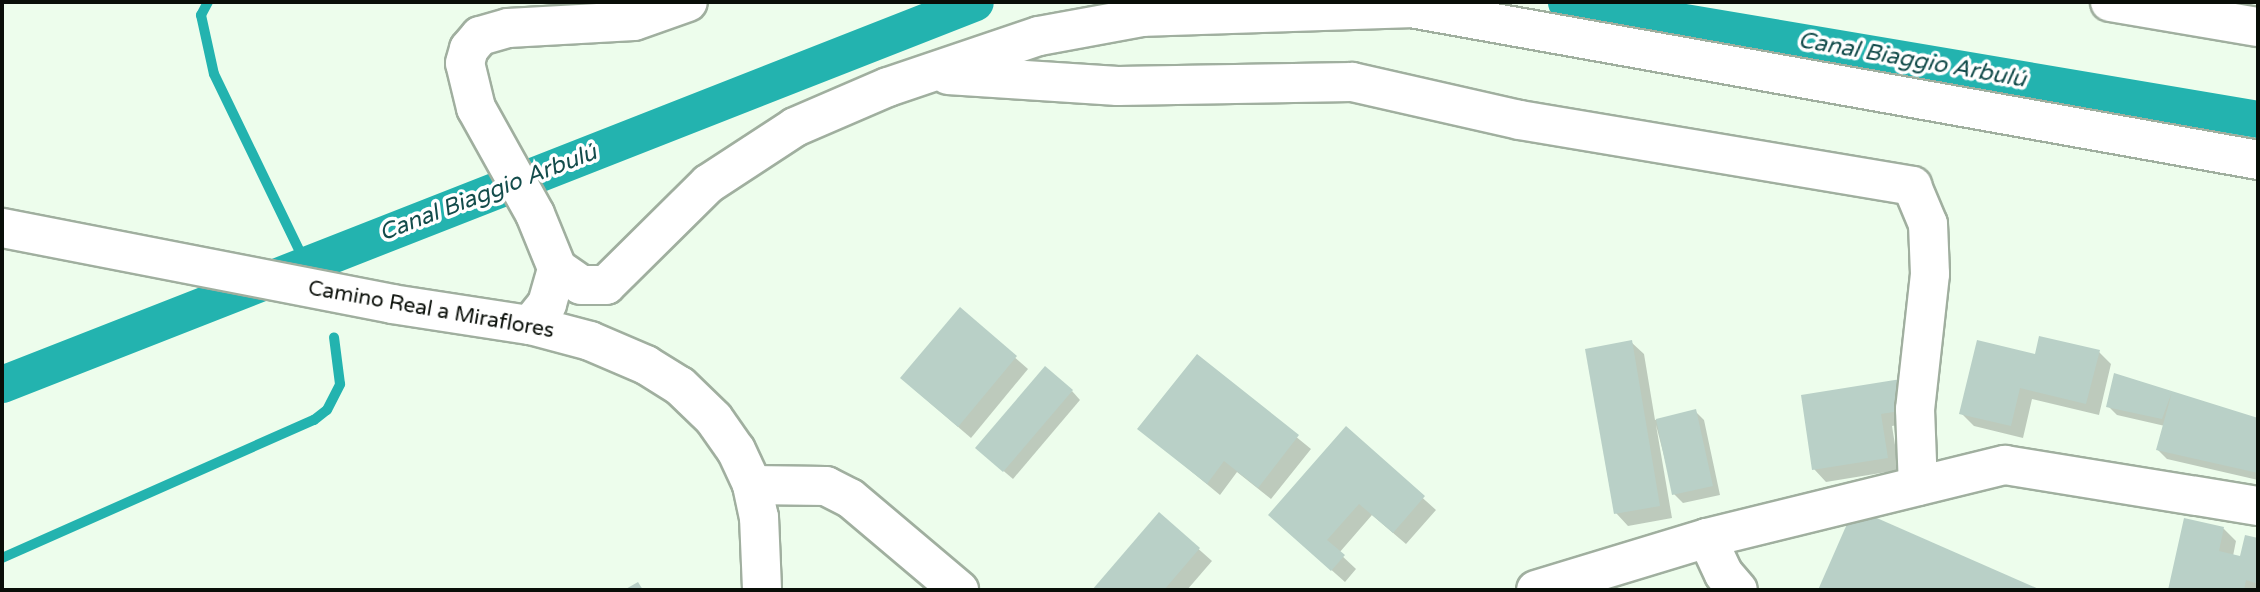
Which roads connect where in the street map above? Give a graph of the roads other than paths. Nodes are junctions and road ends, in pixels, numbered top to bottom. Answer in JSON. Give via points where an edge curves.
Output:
{"nodes":[{"id":1,"x":688,"y":2,"type":"edge"},
{"id":2,"x":2110,"y":2,"type":"edge"},
{"id":3,"x":2258,"y":27,"type":"edge"},
{"id":4,"x":923,"y":75,"type":"junction"},
{"id":5,"x":2258,"y":160,"type":"edge"},
{"id":6,"x":15,"y":231,"type":"edge"},
{"id":7,"x":557,"y":268,"type":"junction"},
{"id":8,"x":530,"y":325,"type":"junction"},
{"id":9,"x":752,"y":485,"type":"junction"},
{"id":10,"x":1918,"y":486,"type":"junction"},
{"id":11,"x":2258,"y":506,"type":"edge"},
{"id":12,"x":1707,"y":538,"type":"junction"},
{"id":13,"x":762,"y":590,"type":"edge"},
{"id":14,"x":959,"y":590,"type":"edge"},
{"id":15,"x":1536,"y":590,"type":"edge"},
{"id":16,"x":1738,"y":590,"type":"edge"}],
"edges":[{"from":1,"to":7,"type":"street","via":[[634,21],[508,28],[480,36],[469,49],[465,63],[476,108],[535,214]]},
{"from":2,"to":3,"type":"street"},
{"from":4,"to":5,"type":"street","via":[[1039,36],[1143,17],[1411,8]]},
{"from":4,"to":7,"type":"street","via":[[795,127],[708,184],[606,285],[580,285]]},
{"from":4,"to":10,"type":"street","via":[[1118,86],[1352,82],[1519,120],[1912,186],[1928,224],[1930,274],[1915,409]]},
{"from":6,"to":8,"type":"street","name":"Camino Real a Miraflores","via":[[391,304]]},
{"from":7,"to":8,"type":"street","via":[[547,304]]},
{"from":8,"to":9,"type":"street","name":"Camino Real a Miraflores","via":[[590,341],[646,365],[680,386],[715,419]]},
{"from":9,"to":13,"type":"street","name":"Camino Real a Miraflores","via":[[763,547]]},
{"from":9,"to":14,"type":"street","via":[[803,484],[838,492]]},
{"from":10,"to":11,"type":"street","via":[[2005,465]]},
{"from":10,"to":12,"type":"street"},
{"from":12,"to":15,"type":"street"},
{"from":12,"to":16,"type":"street","via":[[1724,574]]}]}
